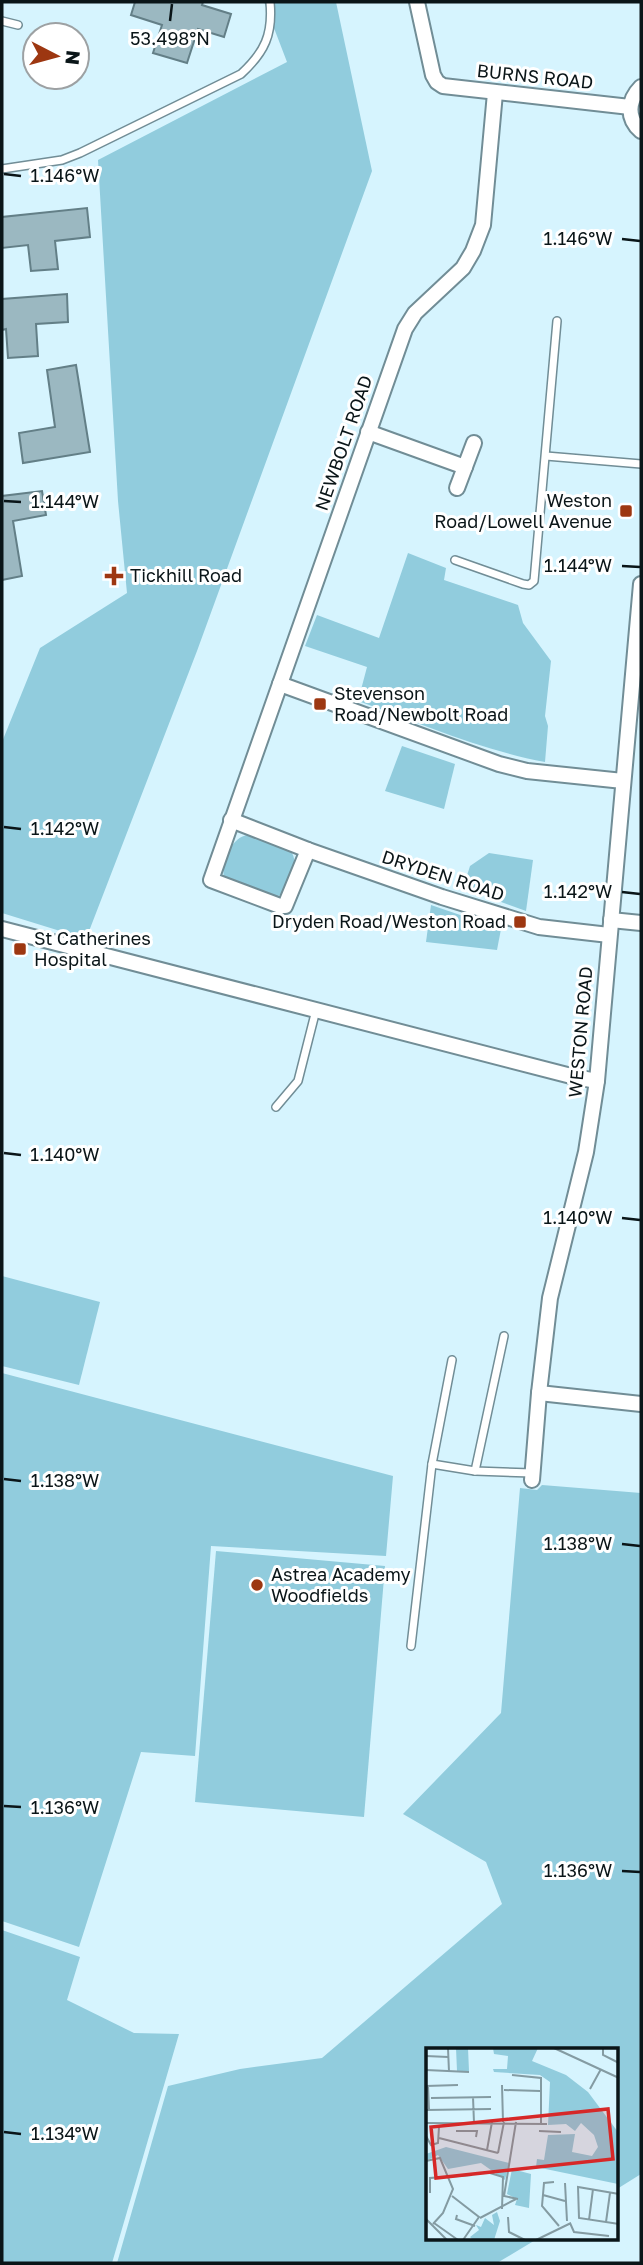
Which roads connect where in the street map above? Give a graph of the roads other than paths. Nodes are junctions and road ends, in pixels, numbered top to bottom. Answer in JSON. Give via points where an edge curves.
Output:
{"nodes":[{"id":1,"x":271,"y":2,"type":"edge"},
{"id":2,"x":418,"y":2,"type":"edge"},
{"id":3,"x":2,"y":20,"type":"edge"},
{"id":4,"x":18,"y":25,"type":"dead end"},
{"id":5,"x":641,"y":87,"type":"edge"},
{"id":6,"x":495,"y":93,"type":"junction"},
{"id":7,"x":630,"y":107,"type":"junction"},
{"id":8,"x":641,"y":131,"type":"edge"},
{"id":9,"x":2,"y":169,"type":"edge"},
{"id":10,"x":557,"y":321,"type":"dead end"},
{"id":11,"x":368,"y":432,"type":"junction"},
{"id":12,"x":474,"y":443,"type":"dead end"},
{"id":13,"x":546,"y":456,"type":"junction"},
{"id":14,"x":641,"y":464,"type":"edge"},
{"id":15,"x":466,"y":467,"type":"junction"},
{"id":16,"x":457,"y":488,"type":"dead end"},
{"id":17,"x":455,"y":561,"type":"dead end"},
{"id":18,"x":641,"y":584,"type":"edge"},
{"id":19,"x":280,"y":684,"type":"junction"},
{"id":20,"x":623,"y":781,"type":"junction"},
{"id":21,"x":231,"y":820,"type":"junction"},
{"id":22,"x":308,"y":850,"type":"junction"},
{"id":23,"x":641,"y":923,"type":"edge"},
{"id":24,"x":610,"y":928,"type":"junction"},
{"id":25,"x":2,"y":929,"type":"edge"},
{"id":26,"x":316,"y":1010,"type":"junction"},
{"id":27,"x":597,"y":1081,"type":"junction"},
{"id":28,"x":276,"y":1107,"type":"dead end"},
{"id":29,"x":504,"y":1336,"type":"dead end"},
{"id":30,"x":452,"y":1360,"type":"dead end"},
{"id":31,"x":538,"y":1393,"type":"junction"},
{"id":32,"x":641,"y":1404,"type":"edge"},
{"id":33,"x":432,"y":1464,"type":"junction"},
{"id":34,"x":475,"y":1471,"type":"junction"},
{"id":35,"x":532,"y":1476,"type":"joint"},
{"id":36,"x":411,"y":1646,"type":"dead end"}],
"edges":[{"from":1,"to":9,"type":"lane","via":[[264,48],[241,74],[80,153]]},
{"from":2,"to":6,"type":"street","name":"BURNS ROAD","via":[[437,82]]},
{"from":3,"to":4,"type":"lane"},
{"from":5,"to":7,"type":"street"},
{"from":6,"to":7,"type":"street","name":"BURNS ROAD"},
{"from":6,"to":11,"type":"street","name":"NEWBOLT ROAD","via":[[483,225],[463,268],[415,313],[405,329]]},
{"from":7,"to":8,"type":"street","via":[[631,118]]},
{"from":10,"to":13,"type":"lane"},
{"from":11,"to":15,"type":"street"},
{"from":11,"to":19,"type":"street","name":"NEWBOLT ROAD"},
{"from":12,"to":15,"type":"street"},
{"from":13,"to":14,"type":"lane"},
{"from":13,"to":17,"type":"lane","via":[[534,581],[523,584]]},
{"from":15,"to":16,"type":"street"},
{"from":18,"to":20,"type":"street","name":"WESTON ROAD"},
{"from":19,"to":20,"type":"street","via":[[499,764]]},
{"from":19,"to":21,"type":"street","name":"NEWBOLT ROAD"},
{"from":20,"to":24,"type":"street","name":"WESTON ROAD"},
{"from":21,"to":22,"type":"street","name":"DRYDEN ROAD"},
{"from":21,"to":22,"type":"street","via":[[211,875],[214,883],[285,906]]},
{"from":22,"to":24,"type":"street","name":"DRYDEN ROAD","via":[[539,928]]},
{"from":23,"to":24,"type":"street","name":"DRYDEN ROAD"},
{"from":24,"to":27,"type":"street","name":"WESTON ROAD"},
{"from":25,"to":26,"type":"street"},
{"from":26,"to":27,"type":"street"},
{"from":26,"to":28,"type":"lane","via":[[298,1082]]},
{"from":27,"to":31,"type":"street","name":"WESTON ROAD","via":[[586,1152],[550,1298]]},
{"from":29,"to":34,"type":"lane"},
{"from":30,"to":33,"type":"lane"},
{"from":31,"to":32,"type":"street"},
{"from":31,"to":35,"type":"street","name":"WESTON ROAD"},
{"from":33,"to":34,"type":"lane"},
{"from":33,"to":36,"type":"lane"},
{"from":34,"to":35,"type":"lane"}]}
